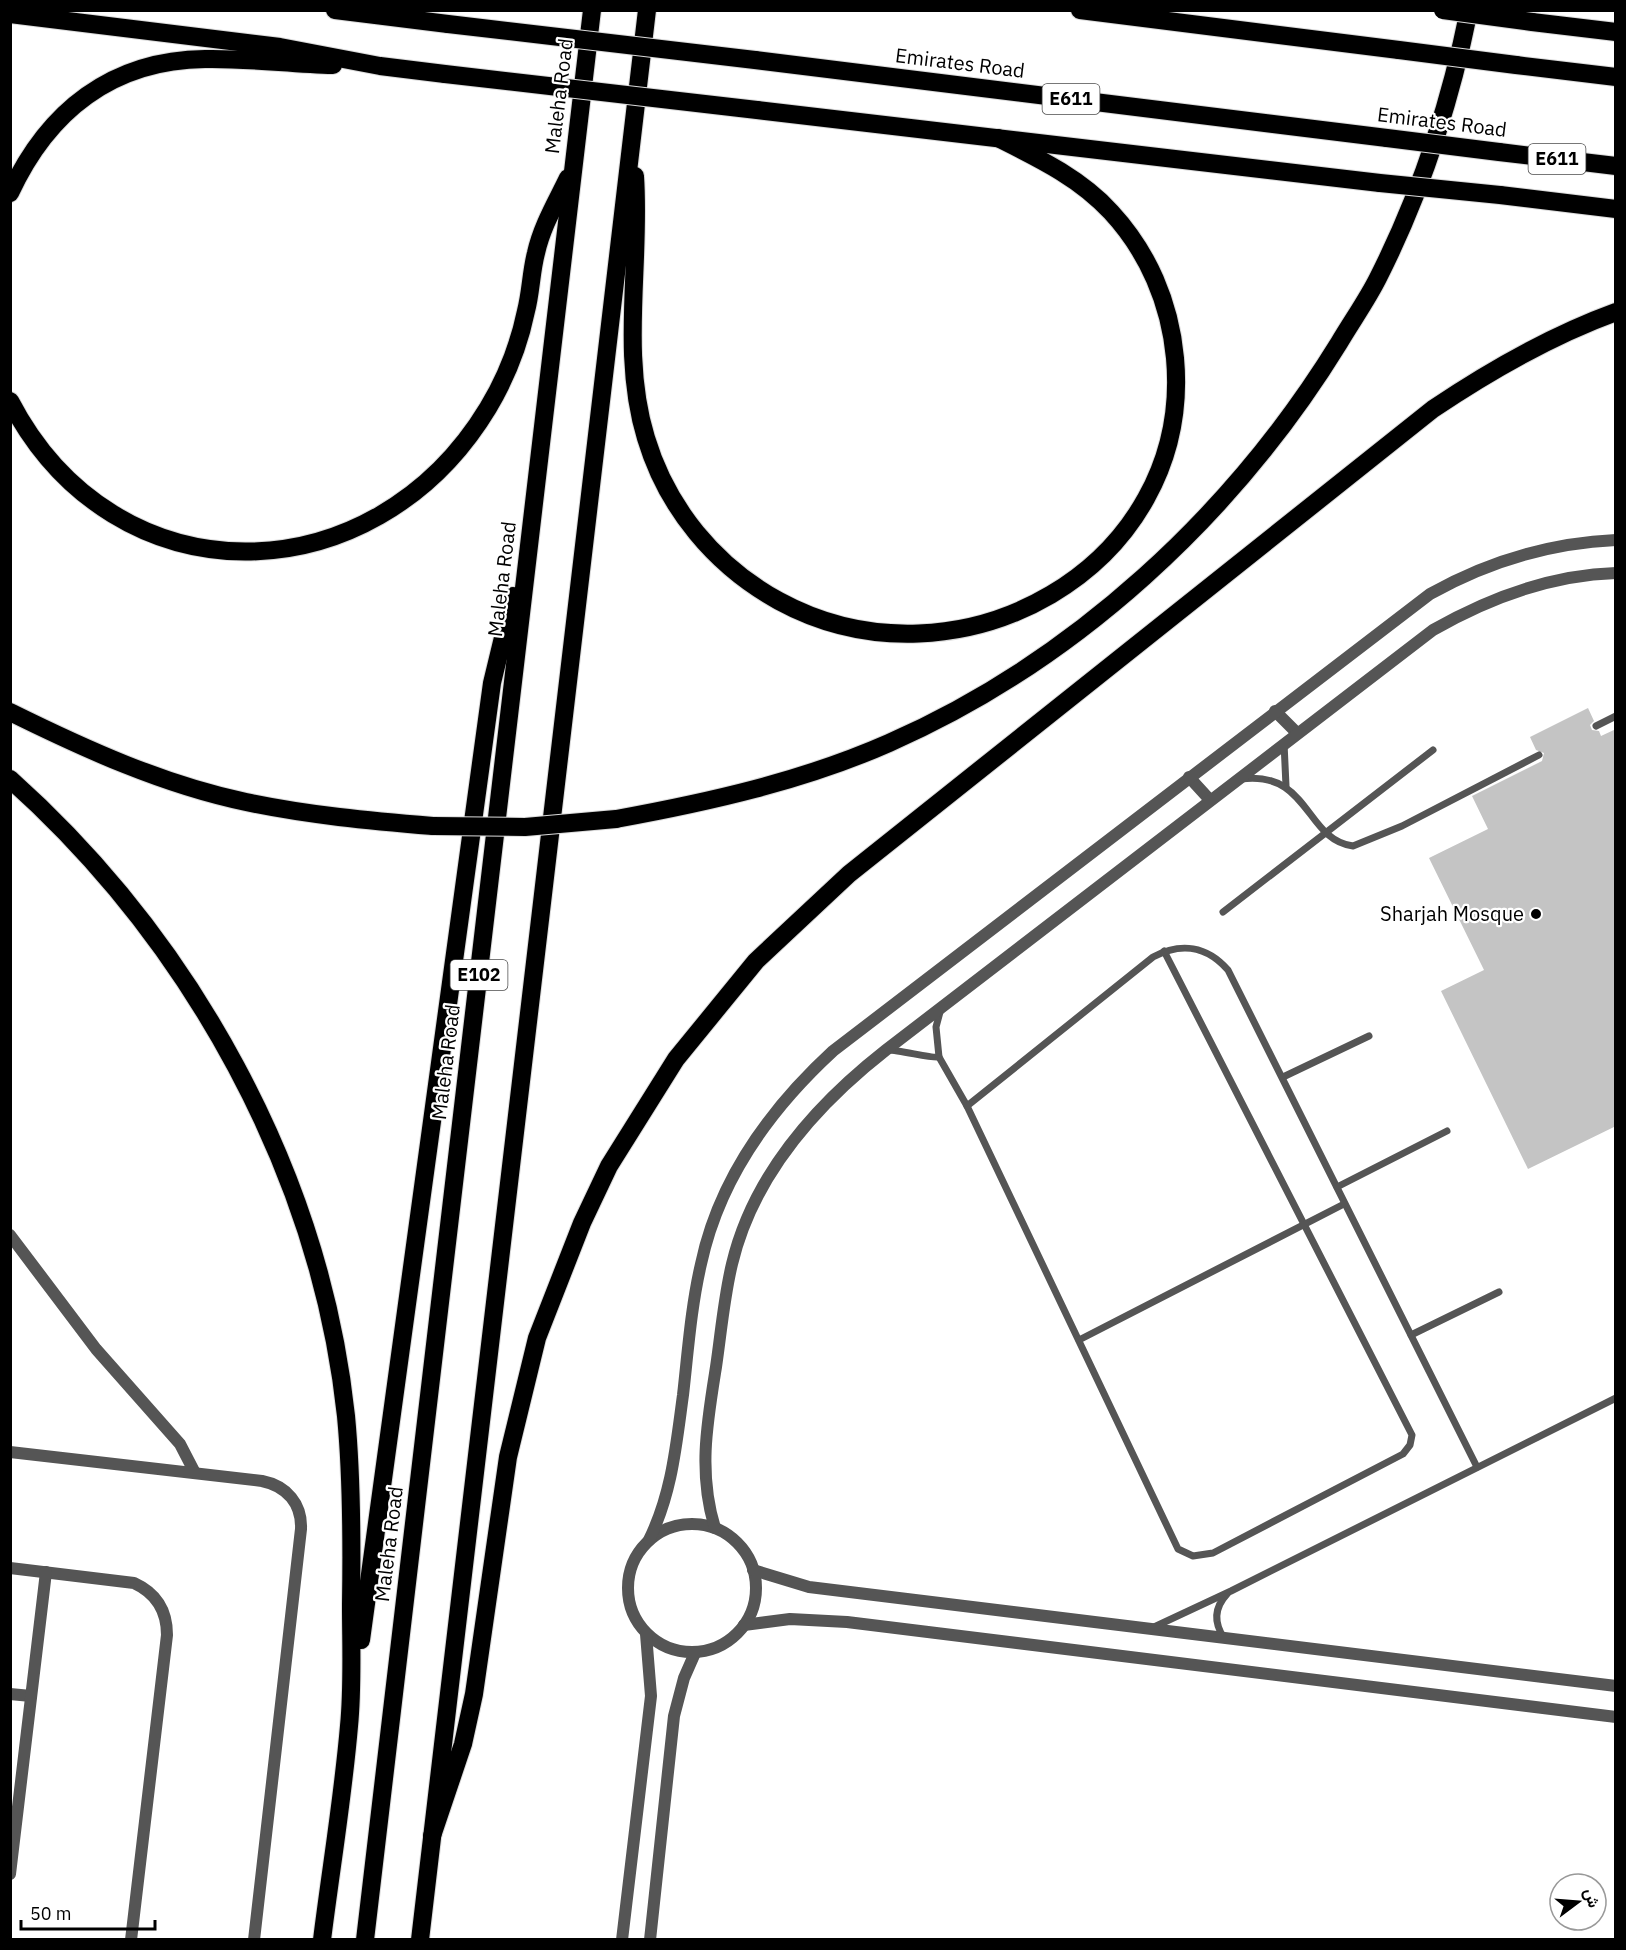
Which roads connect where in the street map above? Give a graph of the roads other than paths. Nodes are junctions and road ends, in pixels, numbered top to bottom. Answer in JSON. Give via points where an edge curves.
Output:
{"nodes":[{"id":1,"x":335,"y":10,"type":"edge"},
{"id":2,"x":592,"y":10,"type":"edge"},
{"id":3,"x":647,"y":10,"type":"edge"},
{"id":4,"x":1080,"y":10,"type":"edge"},
{"id":5,"x":1443,"y":10,"type":"edge"},
{"id":6,"x":1469,"y":10,"type":"edge"},
{"id":7,"x":10,"y":14,"type":"edge"},
{"id":8,"x":1616,"y":32,"type":"edge"},
{"id":9,"x":380,"y":66,"type":"junction"},
{"id":10,"x":1616,"y":77,"type":"edge"},
{"id":11,"x":998,"y":138,"type":"junction"},
{"id":12,"x":632,"y":140,"type":"junction"},
{"id":13,"x":1616,"y":166,"type":"edge"},
{"id":14,"x":573,"y":168,"type":"junction"},
{"id":15,"x":10,"y":193,"type":"edge"},
{"id":16,"x":1616,"y":209,"type":"edge"},
{"id":17,"x":1616,"y":312,"type":"edge"},
{"id":18,"x":10,"y":401,"type":"edge"},
{"id":19,"x":532,"y":519,"type":"junction"},
{"id":20,"x":1616,"y":540,"type":"edge"},
{"id":21,"x":1616,"y":573,"type":"edge"},
{"id":22,"x":1275,"y":711,"type":"junction"},
{"id":23,"x":10,"y":712,"type":"edge"},
{"id":24,"x":1616,"y":716,"type":"edge"},
{"id":25,"x":1596,"y":726,"type":"dead end"},
{"id":26,"x":1297,"y":733,"type":"junction"},
{"id":27,"x":1284,"y":743,"type":"junction"},
{"id":28,"x":1433,"y":750,"type":"dead end"},
{"id":29,"x":1539,"y":755,"type":"dead end"},
{"id":30,"x":1189,"y":777,"type":"junction"},
{"id":31,"x":10,"y":779,"type":"edge"},
{"id":32,"x":1239,"y":780,"type":"junction"},
{"id":33,"x":1286,"y":786,"type":"junction"},
{"id":34,"x":1210,"y":800,"type":"junction"},
{"id":35,"x":1327,"y":832,"type":"junction"},
{"id":36,"x":1223,"y":912,"type":"dead end"},
{"id":37,"x":1164,"y":951,"type":"junction"},
{"id":38,"x":942,"y":1007,"type":"junction"},
{"id":39,"x":1370,"y":1036,"type":"dead end"},
{"id":40,"x":886,"y":1050,"type":"junction"},
{"id":41,"x":939,"y":1057,"type":"junction"},
{"id":42,"x":1283,"y":1077,"type":"junction"},
{"id":43,"x":967,"y":1106,"type":"junction"},
{"id":44,"x":1447,"y":1131,"type":"dead end"},
{"id":45,"x":1337,"y":1187,"type":"junction"},
{"id":46,"x":1344,"y":1204,"type":"junction"},
{"id":47,"x":1305,"y":1224,"type":"junction"},
{"id":48,"x":10,"y":1235,"type":"edge"},
{"id":49,"x":1499,"y":1292,"type":"dead end"},
{"id":50,"x":1411,"y":1335,"type":"junction"},
{"id":51,"x":1079,"y":1340,"type":"junction"},
{"id":52,"x":1616,"y":1398,"type":"edge"},
{"id":53,"x":10,"y":1452,"type":"edge"},
{"id":54,"x":1477,"y":1467,"type":"junction"},
{"id":55,"x":195,"y":1473,"type":"junction"},
{"id":56,"x":715,"y":1528,"type":"junction"},
{"id":57,"x":649,"y":1540,"type":"junction"},
{"id":58,"x":10,"y":1568,"type":"edge"},
{"id":59,"x":753,"y":1570,"type":"junction"},
{"id":60,"x":46,"y":1572,"type":"junction"},
{"id":61,"x":1232,"y":1591,"type":"junction"},
{"id":62,"x":744,"y":1625,"type":"junction"},
{"id":63,"x":1148,"y":1629,"type":"junction"},
{"id":64,"x":646,"y":1634,"type":"junction"},
{"id":65,"x":1224,"y":1638,"type":"junction"},
{"id":66,"x":695,"y":1653,"type":"junction"},
{"id":67,"x":1616,"y":1686,"type":"edge"},
{"id":68,"x":10,"y":1694,"type":"edge"},
{"id":69,"x":31,"y":1696,"type":"junction"},
{"id":70,"x":1616,"y":1717,"type":"edge"},
{"id":71,"x":350,"y":1723,"type":"junction"},
{"id":72,"x":14,"y":1821,"type":"edge"},
{"id":73,"x":432,"y":1836,"type":"junction"},
{"id":74,"x":10,"y":1874,"type":"edge"},
{"id":75,"x":131,"y":1940,"type":"edge"},
{"id":76,"x":254,"y":1940,"type":"edge"},
{"id":77,"x":322,"y":1940,"type":"edge"},
{"id":78,"x":365,"y":1940,"type":"edge"},
{"id":79,"x":420,"y":1940,"type":"edge"},
{"id":80,"x":622,"y":1940,"type":"edge"},
{"id":81,"x":650,"y":1940,"type":"edge"}],
"edges":[{"from":1,"to":13,"type":"highway","name":"Emirates Road","number":"E611","bridge":true},
{"from":2,"to":14,"type":"highway","name":"Maleha Road","number":"E102"},
{"from":3,"to":12,"type":"highway","number":"E102"},
{"from":4,"to":10,"type":"highway","bridge":true},
{"from":5,"to":8,"type":"highway","bridge":true},
{"from":6,"to":23,"type":"highway","bridge":true,"via":[[1455,81],[1421,183],[1377,280],[1321,371],[1265,450],[1202,522],[1132,588],[1056,647],[975,699],[889,743],[755,789],[616,819],[525,827],[433,826],[245,802],[123,763]]},
{"from":7,"to":9,"type":"highway","via":[[280,46]]},
{"from":9,"to":11,"type":"highway","bridge":true},
{"from":9,"to":15,"type":"highway","via":[[202,58],[137,70],[99,87],[54,122],[31,152]]},
{"from":11,"to":12,"type":"highway","via":[[1082,186],[1133,239],[1165,303],[1177,375],[1174,411],[1167,447],[1154,481],[1137,512],[1092,565],[1030,607],[993,622],[954,632],[915,635],[836,626],[798,612],[732,569],[703,542],[679,511],[646,439],[637,400],[632,360],[638,218]]},
{"from":11,"to":16,"type":"highway","bridge":true},
{"from":12,"to":73,"type":"highway","number":"E102"},
{"from":14,"to":18,"type":"highway","via":[[543,231],[517,344],[488,407],[469,436],[421,487],[394,508],[338,536],[284,550],[228,551],[143,529],[88,497],[63,477],[42,453]]},
{"from":14,"to":19,"type":"highway","name":"Maleha Road","number":"E102"},
{"from":17,"to":73,"type":"highway","via":[[1537,346],[1433,409],[849,874],[764,954],[715,1009],[653,1094],[609,1166],[537,1338],[508,1457],[472,1704],[455,1772]]},
{"from":19,"to":71,"type":"highway","via":[[492,683]]},
{"from":19,"to":78,"type":"highway","name":"Maleha Road","number":"E102"},
{"from":20,"to":22,"type":"street","via":[[1514,557],[1455,580],[1406,610]]},
{"from":21,"to":26,"type":"street","via":[[1527,587],[1455,617],[1411,645]]},
{"from":22,"to":26,"type":"street"},
{"from":22,"to":30,"type":"street"},
{"from":24,"to":25,"type":"lane"},
{"from":26,"to":27,"type":"street"},
{"from":27,"to":32,"type":"street"},
{"from":27,"to":33,"type":"lane"},
{"from":28,"to":35,"type":"lane"},
{"from":29,"to":35,"type":"lane","via":[[1362,845],[1345,845]]},
{"from":30,"to":34,"type":"street"},
{"from":30,"to":57,"type":"street","via":[[833,1051],[769,1118],[729,1185],[706,1242],[696,1288],[674,1469]]},
{"from":31,"to":71,"type":"highway","via":[[118,891],[178,970],[252,1099],[298,1209],[331,1332],[345,1415],[352,1528]]},
{"from":32,"to":33,"type":"lane","via":[[1258,778]]},
{"from":32,"to":34,"type":"street"},
{"from":33,"to":35,"type":"lane"},
{"from":34,"to":38,"type":"street"},
{"from":35,"to":36,"type":"lane"},
{"from":37,"to":42,"type":"lane","via":[[1191,948],[1220,961]]},
{"from":37,"to":43,"type":"lane"},
{"from":37,"to":47,"type":"lane"},
{"from":38,"to":40,"type":"street"},
{"from":38,"to":41,"type":"lane","via":[[936,1027]]},
{"from":39,"to":42,"type":"lane"},
{"from":40,"to":41,"type":"lane"},
{"from":40,"to":56,"type":"street","via":[[830,1098],[792,1143],[763,1190],[732,1263],[704,1445],[706,1492]]},
{"from":41,"to":43,"type":"lane"},
{"from":42,"to":45,"type":"lane"},
{"from":43,"to":51,"type":"lane"},
{"from":44,"to":45,"type":"lane"},
{"from":45,"to":46,"type":"lane"},
{"from":46,"to":47,"type":"lane"},
{"from":46,"to":50,"type":"lane"},
{"from":47,"to":51,"type":"lane"},
{"from":47,"to":51,"type":"lane","via":[[1411,1430],[1412,1440],[1403,1454],[1213,1553],[1193,1556],[1178,1549]]},
{"from":48,"to":55,"type":"street","via":[[96,1349],[180,1444]]},
{"from":49,"to":50,"type":"lane"},
{"from":50,"to":54,"type":"lane"},
{"from":52,"to":54,"type":"lane"},
{"from":53,"to":55,"type":"street"},
{"from":54,"to":61,"type":"lane"},
{"from":55,"to":76,"type":"street","via":[[279,1486],[297,1504],[302,1521]]},
{"from":56,"to":57,"type":"street","via":[[680,1525]]},
{"from":56,"to":59,"type":"street","via":[[734,1540]]},
{"from":57,"to":64,"type":"street","via":[[635,1558],[628,1581],[633,1615]]},
{"from":58,"to":60,"type":"street"},
{"from":59,"to":62,"type":"street","via":[[754,1604]]},
{"from":59,"to":63,"type":"street","via":[[809,1587]]},
{"from":60,"to":69,"type":"street"},
{"from":60,"to":75,"type":"street","via":[[134,1582],[150,1592],[165,1616],[167,1635]]},
{"from":61,"to":63,"type":"lane"},
{"from":61,"to":65,"type":"lane","via":[[1221,1600],[1217,1613]]},
{"from":62,"to":66,"type":"street","via":[[718,1647]]},
{"from":62,"to":70,"type":"street","via":[[790,1619],[847,1622]]},
{"from":63,"to":65,"type":"street"},
{"from":64,"to":66,"type":"street","via":[[664,1647]]},
{"from":64,"to":80,"type":"street","via":[[651,1696]]},
{"from":65,"to":67,"type":"street"},
{"from":66,"to":81,"type":"street","via":[[674,1716]]},
{"from":68,"to":69,"type":"street"},
{"from":69,"to":72,"type":"street"},
{"from":71,"to":77,"type":"highway"},
{"from":72,"to":74,"type":"street"},
{"from":73,"to":79,"type":"highway","number":"E102"}]}
